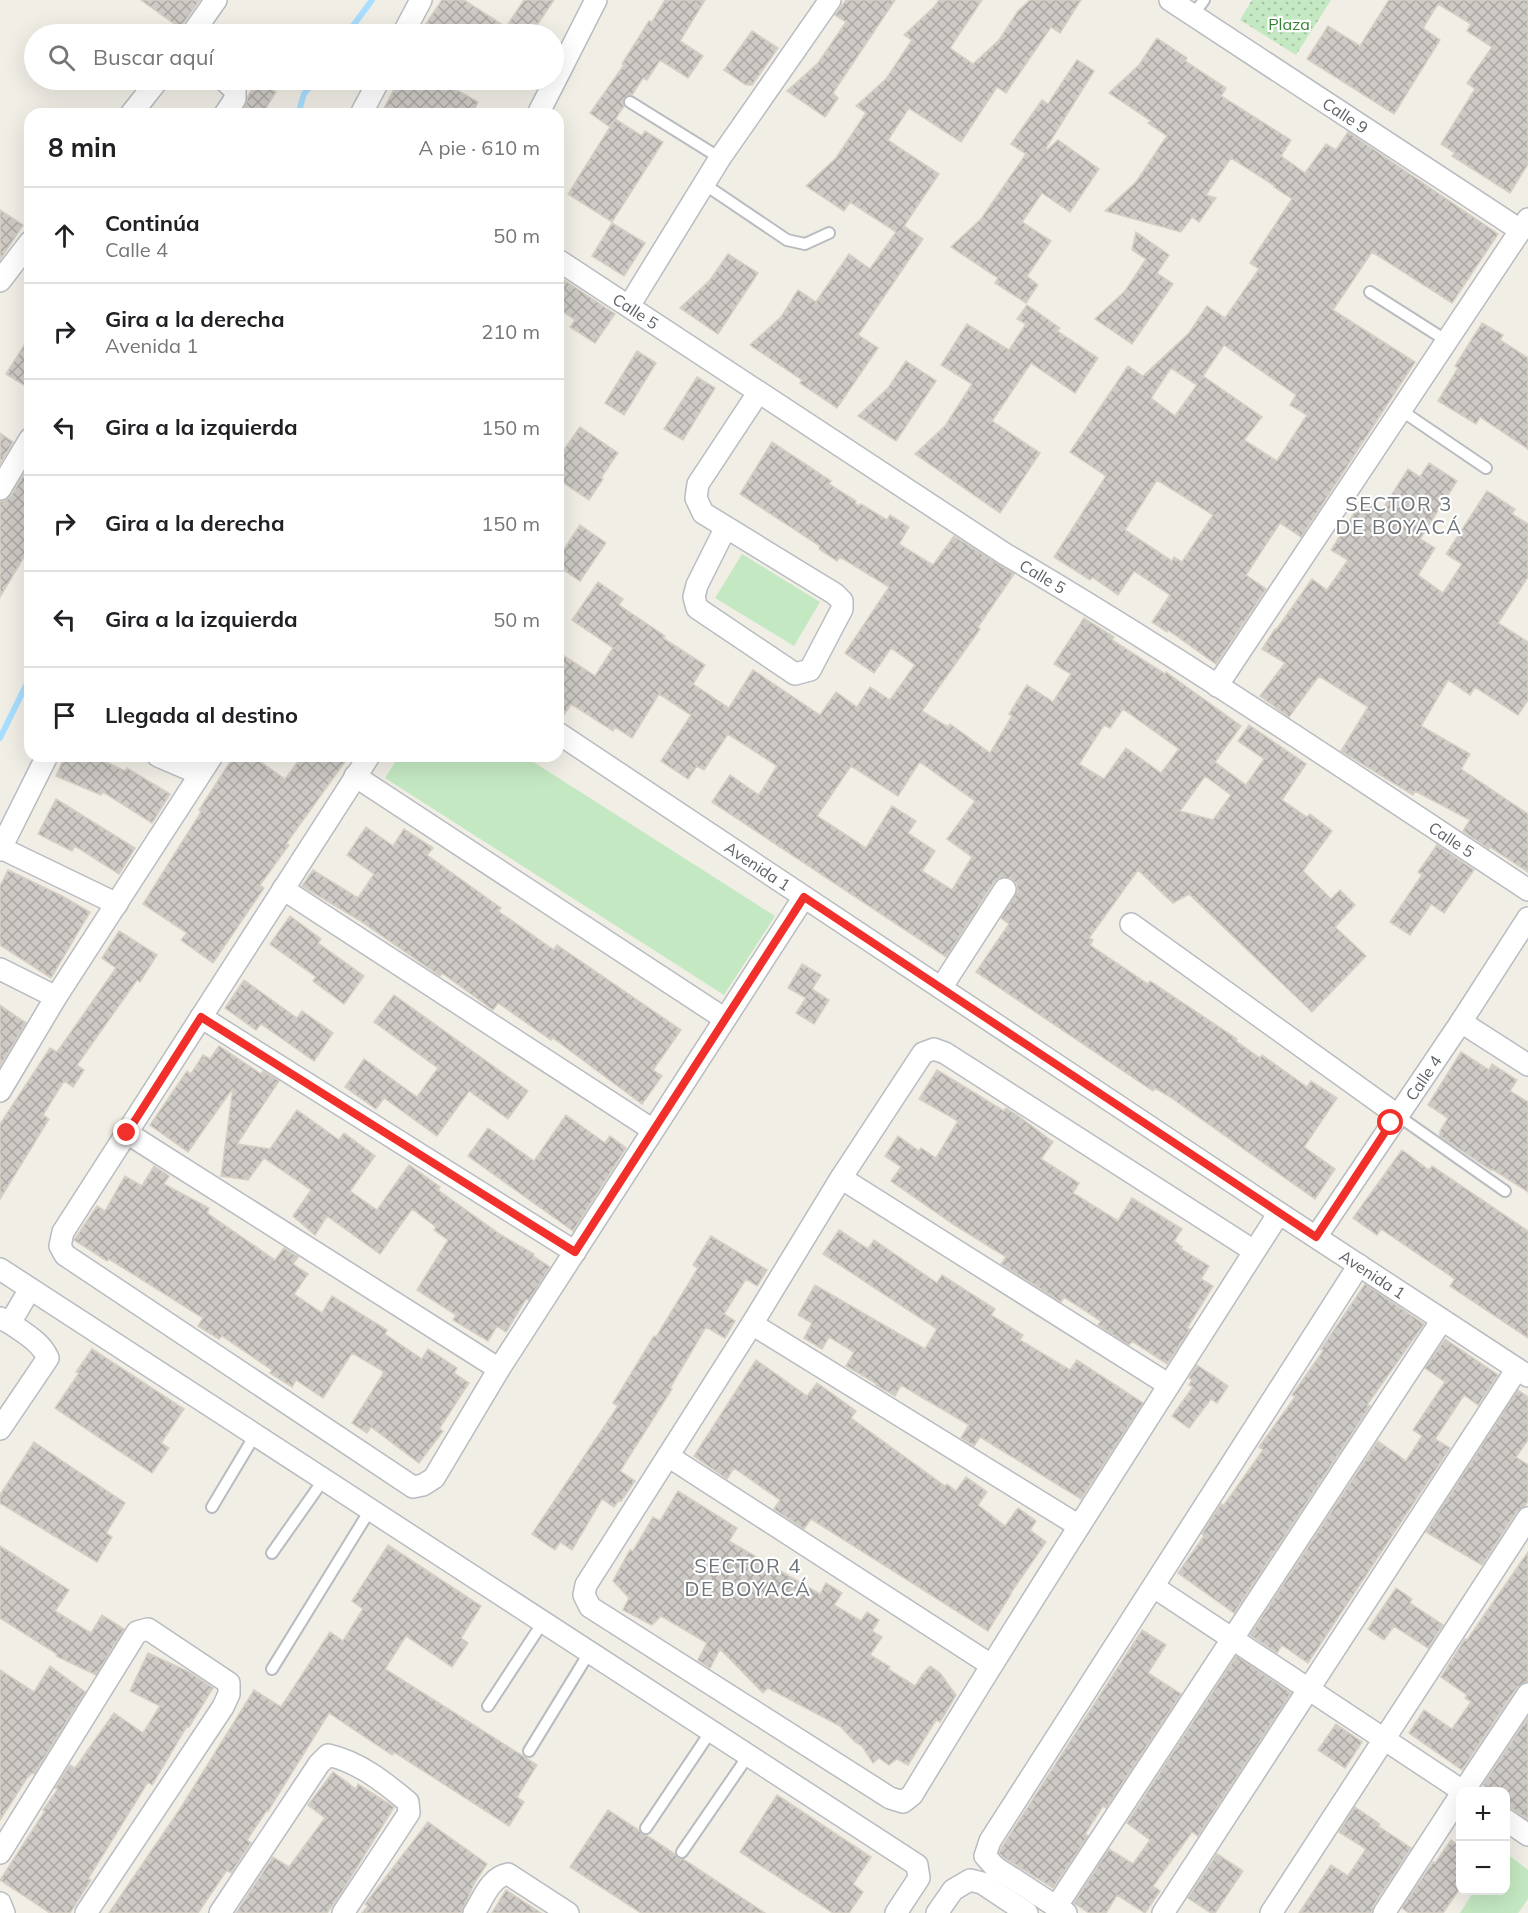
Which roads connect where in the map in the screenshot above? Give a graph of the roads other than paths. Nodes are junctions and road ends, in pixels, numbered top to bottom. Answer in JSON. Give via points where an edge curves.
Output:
{"nodes":[{"id":1,"x":216,"y":0,"type":"edge"},
{"id":2,"x":421,"y":0,"type":"edge"},
{"id":3,"x":596,"y":0,"type":"edge"},
{"id":4,"x":830,"y":0,"type":"edge"},
{"id":5,"x":1170,"y":0,"type":"edge"},
{"id":6,"x":1198,"y":8,"type":"edge"},
{"id":7,"x":199,"y":24,"type":"edge"},
{"id":8,"x":408,"y":24,"type":"edge"},
{"id":9,"x":564,"y":63,"type":"edge"},
{"id":10,"x":150,"y":90,"type":"edge"},
{"id":11,"x":235,"y":90,"type":"edge"},
{"id":12,"x":374,"y":90,"type":"edge"},
{"id":13,"x":550,"y":90,"type":"edge"},
{"id":14,"x":630,"y":102,"type":"dead end"},
{"id":15,"x":136,"y":108,"type":"edge"},
{"id":16,"x":229,"y":108,"type":"edge"},
{"id":17,"x":364,"y":108,"type":"edge"},
{"id":18,"x":541,"y":108,"type":"edge"},
{"id":19,"x":720,"y":158,"type":"junction"},
{"id":20,"x":704,"y":184,"type":"junction"},
{"id":21,"x":1524,"y":225,"type":"edge"},
{"id":22,"x":830,"y":233,"type":"dead end"},
{"id":23,"x":24,"y":250,"type":"edge"},
{"id":24,"x":564,"y":264,"type":"edge"},
{"id":25,"x":0,"y":281,"type":"edge"},
{"id":26,"x":1370,"y":292,"type":"dead end"},
{"id":27,"x":629,"y":306,"type":"junction"},
{"id":28,"x":1447,"y":341,"type":"junction"},
{"id":29,"x":758,"y":393,"type":"junction"},
{"id":30,"x":1402,"y":411,"type":"junction"},
{"id":31,"x":24,"y":449,"type":"edge"},
{"id":32,"x":1486,"y":468,"type":"dead end"},
{"id":33,"x":0,"y":489,"type":"edge"},
{"id":34,"x":726,"y":527,"type":"junction"},
{"id":35,"x":1217,"y":686,"type":"junction"},
{"id":36,"x":564,"y":737,"type":"edge"},
{"id":37,"x":44,"y":762,"type":"edge"},
{"id":38,"x":172,"y":762,"type":"edge"},
{"id":39,"x":208,"y":762,"type":"edge"},
{"id":40,"x":365,"y":762,"type":"edge"},
{"id":41,"x":200,"y":774,"type":"junction"},
{"id":42,"x":355,"y":776,"type":"junction"},
{"id":43,"x":1,"y":849,"type":"edge"},
{"id":44,"x":283,"y":889,"type":"junction"},
{"id":45,"x":1005,"y":889,"type":"dead end"},
{"id":46,"x":1528,"y":890,"type":"edge"},
{"id":47,"x":804,"y":897,"type":"junction"},
{"id":48,"x":117,"y":904,"type":"junction"},
{"id":49,"x":1528,"y":918,"type":"edge"},
{"id":50,"x":1131,"y":924,"type":"dead end"},
{"id":51,"x":0,"y":969,"type":"edge"},
{"id":52,"x":941,"y":988,"type":"junction"},
{"id":53,"x":56,"y":997,"type":"junction"},
{"id":54,"x":201,"y":1017,"type":"junction"},
{"id":55,"x":725,"y":1019,"type":"junction"},
{"id":56,"x":1461,"y":1022,"type":"junction"},
{"id":57,"x":1528,"y":1065,"type":"edge"},
{"id":58,"x":0,"y":1091,"type":"edge"},
{"id":59,"x":1397,"y":1115,"type":"junction"},
{"id":60,"x":653,"y":1130,"type":"junction"},
{"id":61,"x":127,"y":1133,"type":"junction"},
{"id":62,"x":841,"y":1179,"type":"junction"},
{"id":63,"x":1505,"y":1191,"type":"dead end"},
{"id":64,"x":1279,"y":1213,"type":"junction"},
{"id":65,"x":1316,"y":1237,"type":"junction"},
{"id":66,"x":1254,"y":1251,"type":"junction"},
{"id":67,"x":575,"y":1252,"type":"junction"},
{"id":68,"x":1359,"y":1265,"type":"junction"},
{"id":69,"x":0,"y":1269,"type":"edge"},
{"id":70,"x":30,"y":1289,"type":"junction"},
{"id":71,"x":5,"y":1320,"type":"edge"},
{"id":72,"x":1442,"y":1320,"type":"junction"},
{"id":73,"x":752,"y":1324,"type":"junction"},
{"id":74,"x":499,"y":1369,"type":"junction"},
{"id":75,"x":1523,"y":1372,"type":"edge"},
{"id":76,"x":1169,"y":1385,"type":"junction"},
{"id":77,"x":0,"y":1429,"type":"edge"},
{"id":78,"x":255,"y":1435,"type":"junction"},
{"id":79,"x":668,"y":1456,"type":"junction"},
{"id":80,"x":324,"y":1479,"type":"junction"},
{"id":81,"x":212,"y":1507,"type":"dead end"},
{"id":82,"x":370,"y":1510,"type":"junction"},
{"id":83,"x":1528,"y":1518,"type":"edge"},
{"id":84,"x":1079,"y":1526,"type":"junction"},
{"id":85,"x":272,"y":1553,"type":"dead end"},
{"id":86,"x":1154,"y":1587,"type":"junction"},
{"id":87,"x":543,"y":1622,"type":"junction"},
{"id":88,"x":1233,"y":1639,"type":"junction"},
{"id":89,"x":590,"y":1653,"type":"junction"},
{"id":90,"x":991,"y":1665,"type":"junction"},
{"id":91,"x":272,"y":1669,"type":"dead end"},
{"id":92,"x":1309,"y":1690,"type":"junction"},
{"id":93,"x":1528,"y":1694,"type":"edge"},
{"id":94,"x":488,"y":1706,"type":"dead end"},
{"id":95,"x":711,"y":1731,"type":"junction"},
{"id":96,"x":1384,"y":1739,"type":"junction"},
{"id":97,"x":529,"y":1751,"type":"dead end"},
{"id":98,"x":748,"y":1756,"type":"junction"},
{"id":99,"x":1458,"y":1787,"type":"edge"},
{"id":100,"x":1467,"y":1787,"type":"edge"},
{"id":101,"x":1456,"y":1804,"type":"edge"},
{"id":102,"x":1510,"y":1823,"type":"edge"},
{"id":103,"x":646,"y":1828,"type":"dead end"},
{"id":104,"x":1528,"y":1835,"type":"edge"},
{"id":105,"x":682,"y":1852,"type":"dead end"},
{"id":106,"x":0,"y":1853,"type":"edge"},
{"id":107,"x":0,"y":1903,"type":"edge"},
{"id":108,"x":1061,"y":1910,"type":"edge"},
{"id":109,"x":4,"y":1913,"type":"edge"},
{"id":110,"x":86,"y":1913,"type":"edge"},
{"id":111,"x":220,"y":1913,"type":"edge"},
{"id":112,"x":343,"y":1913,"type":"edge"},
{"id":113,"x":474,"y":1913,"type":"edge"},
{"id":114,"x":568,"y":1913,"type":"edge"},
{"id":115,"x":896,"y":1913,"type":"edge"},
{"id":116,"x":937,"y":1913,"type":"edge"},
{"id":117,"x":1028,"y":1913,"type":"edge"},
{"id":118,"x":1163,"y":1913,"type":"edge"},
{"id":119,"x":1271,"y":1913,"type":"edge"},
{"id":120,"x":1384,"y":1913,"type":"edge"}],
"edges":[{"from":1,"to":7,"type":"street"},
{"from":2,"to":8,"type":"street"},
{"from":3,"to":9,"type":"street"},
{"from":4,"to":19,"type":"street"},
{"from":5,"to":6,"type":"street","name":"Calle 9"},
{"from":6,"to":21,"type":"street","name":"Calle 9"},
{"from":10,"to":15,"type":"street"},
{"from":11,"to":16,"type":"street"},
{"from":12,"to":17,"type":"street"},
{"from":13,"to":18,"type":"street"},
{"from":14,"to":19,"type":"lane"},
{"from":19,"to":20,"type":"street"},
{"from":20,"to":22,"type":"lane","via":[[787,240],[805,244]]},
{"from":20,"to":27,"type":"street"},
{"from":21,"to":28,"type":"street"},
{"from":23,"to":25,"type":"street"},
{"from":24,"to":27,"type":"street","name":"Calle 5"},
{"from":26,"to":28,"type":"lane"},
{"from":27,"to":29,"type":"street","name":"Calle 5"},
{"from":28,"to":30,"type":"street"},
{"from":29,"to":34,"type":"street","via":[[698,484],[696,498],[703,513]]},
{"from":29,"to":35,"type":"street","name":"Calle 5"},
{"from":30,"to":32,"type":"lane"},
{"from":30,"to":35,"type":"street"},
{"from":31,"to":33,"type":"street"},
{"from":34,"to":34,"type":"street","via":[[842,601],[842,609],[810,670],[795,674],[697,608],[697,585]]},
{"from":35,"to":46,"type":"street","name":"Calle 5"},
{"from":36,"to":47,"type":"street","name":"Avenida 1"},
{"from":37,"to":43,"type":"street"},
{"from":38,"to":41,"type":"street"},
{"from":39,"to":41,"type":"street"},
{"from":40,"to":42,"type":"street"},
{"from":41,"to":48,"type":"street"},
{"from":42,"to":44,"type":"street"},
{"from":42,"to":55,"type":"street"},
{"from":43,"to":48,"type":"street"},
{"from":44,"to":54,"type":"street"},
{"from":44,"to":60,"type":"street"},
{"from":45,"to":52,"type":"street"},
{"from":47,"to":52,"type":"street","name":"Avenida 1"},
{"from":47,"to":55,"type":"street"},
{"from":48,"to":53,"type":"street"},
{"from":49,"to":56,"type":"street","name":"Calle 4"},
{"from":50,"to":59,"type":"street"},
{"from":51,"to":53,"type":"street"},
{"from":52,"to":64,"type":"street","name":"Avenida 1"},
{"from":53,"to":58,"type":"street"},
{"from":54,"to":61,"type":"street"},
{"from":54,"to":67,"type":"street"},
{"from":55,"to":60,"type":"street"},
{"from":56,"to":57,"type":"street"},
{"from":56,"to":59,"type":"street","name":"Calle 4"},
{"from":59,"to":63,"type":"lane"},
{"from":59,"to":65,"type":"street","name":"Calle 4"},
{"from":60,"to":67,"type":"street"},
{"from":61,"to":74,"type":"street"},
{"from":61,"to":74,"type":"street","via":[[63,1232],[60,1246],[65,1255],[413,1487],[434,1478]]},
{"from":62,"to":66,"type":"street","via":[[914,1065],[923,1053],[934,1049]]},
{"from":62,"to":73,"type":"street"},
{"from":62,"to":76,"type":"street"},
{"from":64,"to":65,"type":"street","name":"Avenida 1"},
{"from":64,"to":66,"type":"street"},
{"from":65,"to":68,"type":"street","name":"Avenida 1"},
{"from":66,"to":76,"type":"street"},
{"from":67,"to":74,"type":"street"},
{"from":68,"to":72,"type":"street","name":"Avenida 1"},
{"from":68,"to":86,"type":"street"},
{"from":69,"to":70,"type":"street"},
{"from":70,"to":71,"type":"street"},
{"from":70,"to":78,"type":"street"},
{"from":71,"to":77,"type":"street","via":[[37,1343],[48,1358]]},
{"from":72,"to":75,"type":"street","name":"Avenida 1"},
{"from":72,"to":88,"type":"street"},
{"from":73,"to":79,"type":"street"},
{"from":73,"to":84,"type":"street"},
{"from":75,"to":92,"type":"street"},
{"from":76,"to":84,"type":"street"},
{"from":78,"to":80,"type":"street"},
{"from":78,"to":81,"type":"lane"},
{"from":79,"to":90,"type":"street"},
{"from":79,"to":90,"type":"street","via":[[586,1585],[584,1595],[590,1607],[890,1798],[903,1802],[912,1795]]},
{"from":80,"to":82,"type":"street"},
{"from":80,"to":85,"type":"lane"},
{"from":82,"to":87,"type":"street"},
{"from":82,"to":91,"type":"lane"},
{"from":83,"to":96,"type":"street"},
{"from":84,"to":90,"type":"street"},
{"from":86,"to":88,"type":"street"},
{"from":86,"to":108,"type":"street","via":[[990,1841],[985,1856],[995,1867]]},
{"from":87,"to":89,"type":"street"},
{"from":87,"to":94,"type":"lane"},
{"from":88,"to":92,"type":"street"},
{"from":88,"to":108,"type":"street"},
{"from":89,"to":95,"type":"street"},
{"from":89,"to":97,"type":"lane"},
{"from":92,"to":96,"type":"street"},
{"from":92,"to":118,"type":"street"},
{"from":93,"to":100,"type":"street"},
{"from":95,"to":98,"type":"street"},
{"from":95,"to":103,"type":"lane"},
{"from":96,"to":99,"type":"street"},
{"from":96,"to":119,"type":"street"},
{"from":98,"to":105,"type":"lane"},
{"from":98,"to":115,"type":"street","via":[[917,1865],[919,1878]]},
{"from":101,"to":120,"type":"street"},
{"from":102,"to":104,"type":"street"},
{"from":106,"to":110,"type":"street","via":[[137,1632],[148,1629],[230,1683],[224,1707]]},
{"from":107,"to":109,"type":"street"},
{"from":111,"to":112,"type":"street","via":[[328,1755],[348,1759],[408,1802],[409,1813]]},
{"from":113,"to":114,"type":"street","via":[[495,1879],[508,1874]]},
{"from":116,"to":117,"type":"street","via":[[953,1890],[970,1880],[982,1883]]}]}
